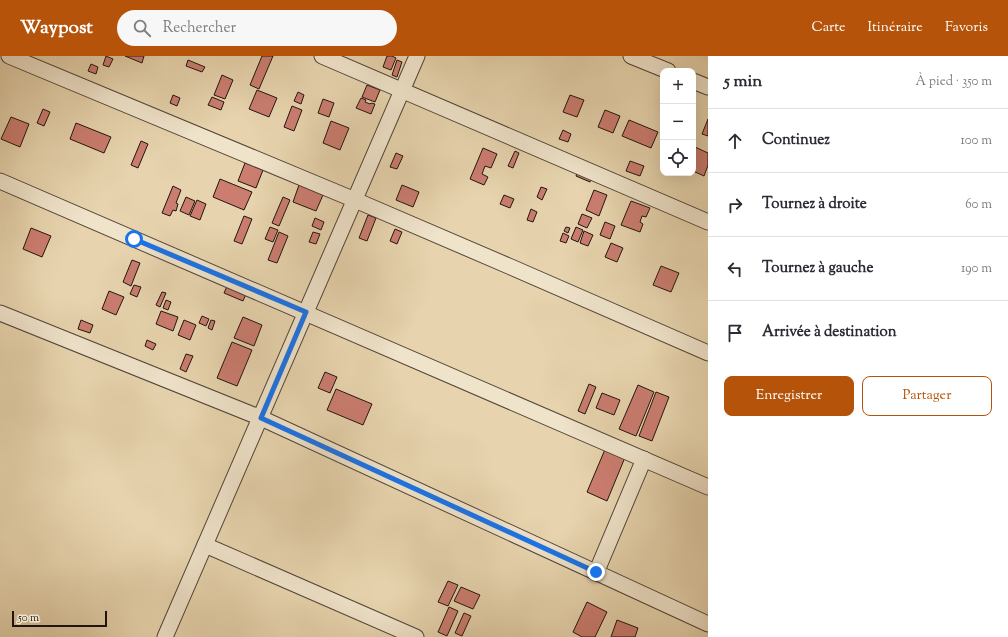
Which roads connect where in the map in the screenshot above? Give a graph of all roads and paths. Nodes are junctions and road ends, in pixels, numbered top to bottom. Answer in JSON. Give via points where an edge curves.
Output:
{"nodes":[{"id":1,"x":9,"y":56,"type":"edge"},
{"id":2,"x":322,"y":56,"type":"edge"},
{"id":3,"x":417,"y":56,"type":"edge"},
{"id":4,"x":631,"y":56,"type":"edge"},
{"id":5,"x":661,"y":68,"type":"edge"},
{"id":6,"x":696,"y":82,"type":"edge"},
{"id":7,"x":708,"y":87,"type":"edge"},
{"id":8,"x":402,"y":90,"type":"junction"},
{"id":9,"x":0,"y":181,"type":"edge"},
{"id":10,"x":355,"y":200,"type":"junction"},
{"id":11,"x":708,"y":222,"type":"edge"},
{"id":12,"x":306,"y":312,"type":"junction"},
{"id":13,"x":0,"y":313,"type":"edge"},
{"id":14,"x":708,"y":353,"type":"edge"},
{"id":15,"x":261,"y":418,"type":"junction"},
{"id":16,"x":644,"y":459,"type":"junction"},
{"id":17,"x":708,"y":487,"type":"edge"},
{"id":18,"x":206,"y":545,"type":"junction"},
{"id":19,"x":596,"y":572,"type":"junction"},
{"id":20,"x":708,"y":624,"type":"edge"},
{"id":21,"x":165,"y":637,"type":"edge"},
{"id":22,"x":416,"y":637,"type":"edge"}],
"edges":[{"from":1,"to":10,"type":"street"},
{"from":2,"to":8,"type":"street"},
{"from":3,"to":8,"type":"street"},
{"from":4,"to":5,"type":"street"},
{"from":6,"to":7,"type":"street"},
{"from":8,"to":10,"type":"street"},
{"from":8,"to":11,"type":"street"},
{"from":9,"to":12,"type":"street"},
{"from":10,"to":12,"type":"street"},
{"from":10,"to":14,"type":"street"},
{"from":12,"to":15,"type":"street"},
{"from":12,"to":16,"type":"street"},
{"from":13,"to":15,"type":"street"},
{"from":15,"to":18,"type":"street"},
{"from":15,"to":19,"type":"street"},
{"from":16,"to":17,"type":"street"},
{"from":16,"to":19,"type":"street"},
{"from":18,"to":21,"type":"street"},
{"from":18,"to":22,"type":"street"},
{"from":19,"to":20,"type":"street"}]}
